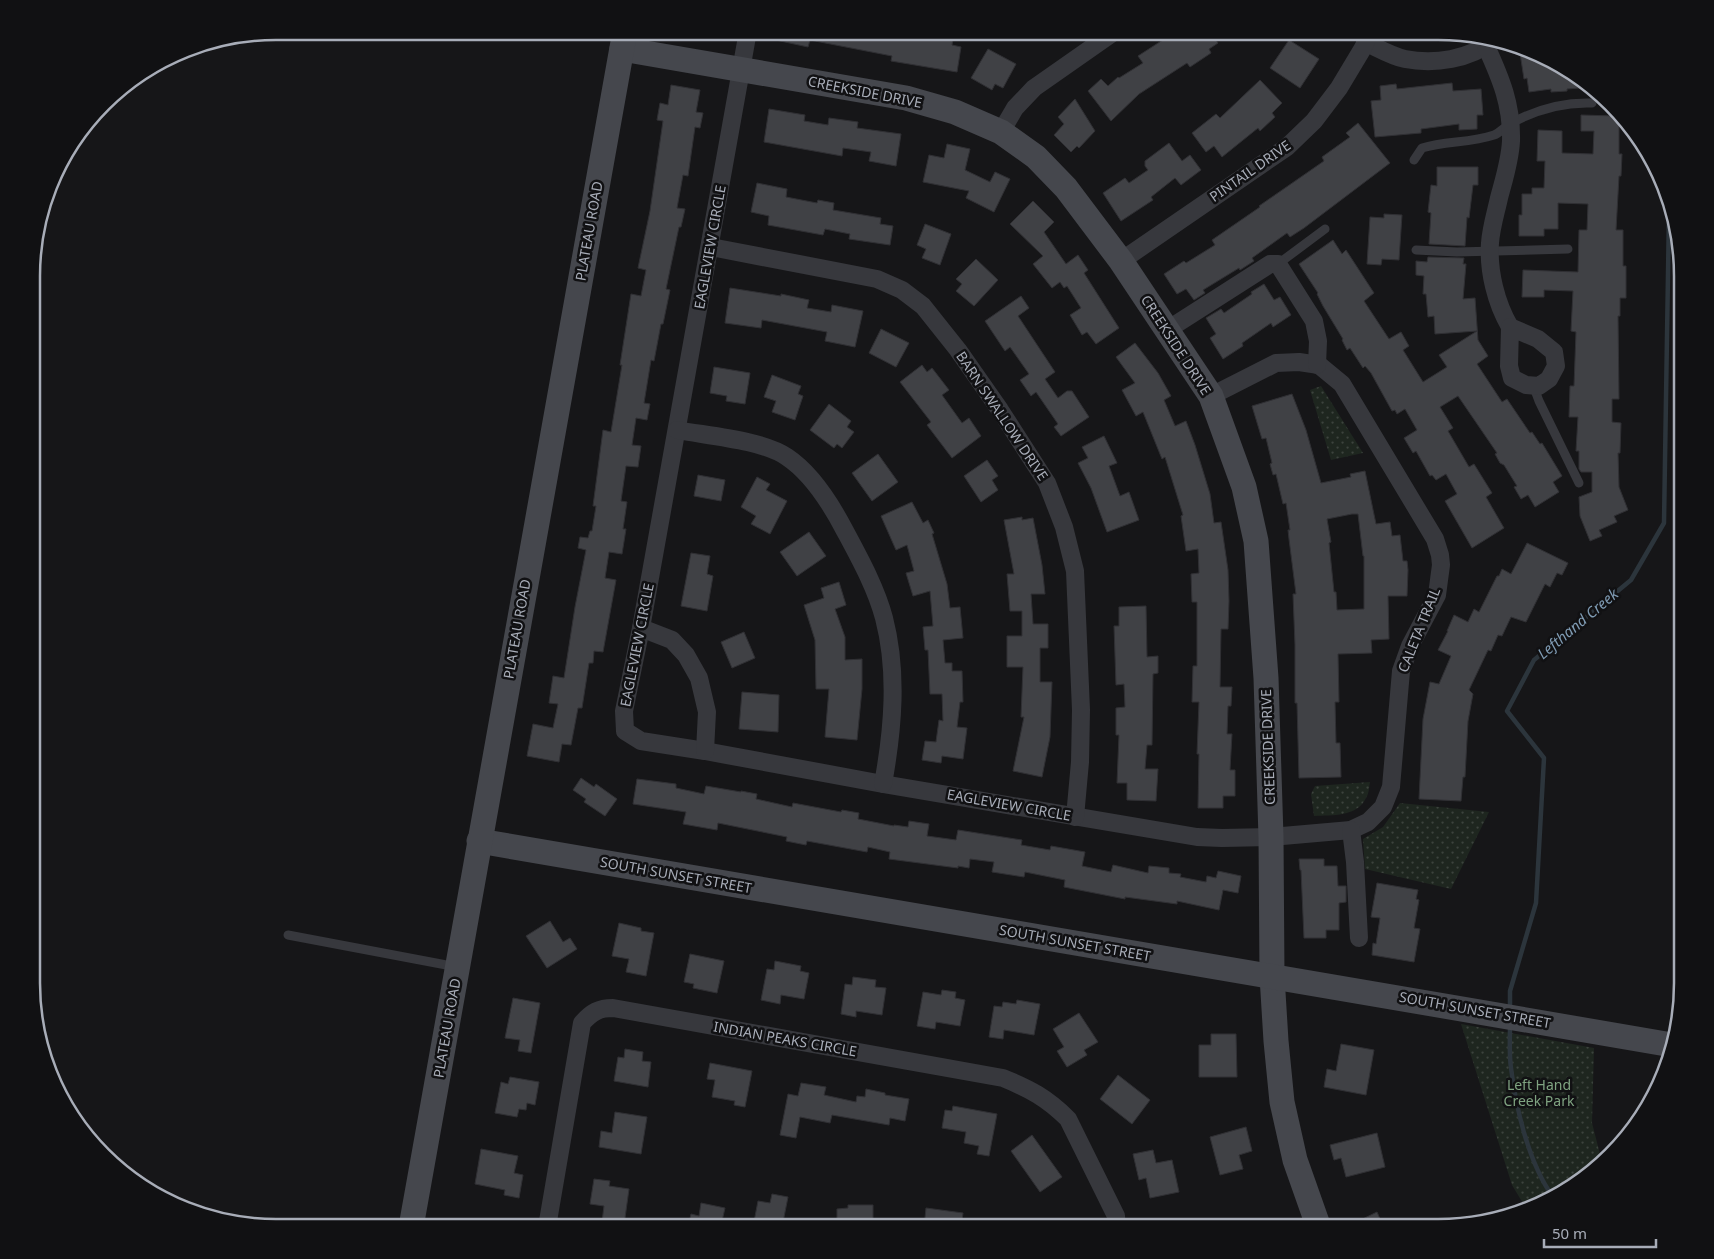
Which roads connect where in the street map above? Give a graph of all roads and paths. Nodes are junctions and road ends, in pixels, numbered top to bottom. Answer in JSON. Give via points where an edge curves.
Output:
{"nodes":[{"id":1,"x":624,"y":40,"type":"edge"},
{"id":2,"x":747,"y":40,"type":"edge"},
{"id":3,"x":1103,"y":40,"type":"edge"},
{"id":4,"x":1366,"y":40,"type":"edge"},
{"id":5,"x":1373,"y":40,"type":"edge"},
{"id":6,"x":1487,"y":46,"type":"edge"},
{"id":7,"x":1491,"y":46,"type":"edge"},
{"id":8,"x":741,"y":70,"type":"junction"},
{"id":9,"x":1592,"y":102,"type":"dead end"},
{"id":10,"x":1510,"y":124,"type":"junction"},
{"id":11,"x":1001,"y":132,"type":"junction"},
{"id":12,"x":1414,"y":160,"type":"dead end"},
{"id":13,"x":1325,"y":229,"type":"dead end"},
{"id":14,"x":711,"y":247,"type":"junction"},
{"id":15,"x":1568,"y":249,"type":"dead end"},
{"id":16,"x":1416,"y":250,"type":"dead end"},
{"id":17,"x":1490,"y":252,"type":"junction"},
{"id":18,"x":1121,"y":261,"type":"junction"},
{"id":19,"x":1278,"y":264,"type":"junction"},
{"id":20,"x":1510,"y":327,"type":"junction"},
{"id":21,"x":1167,"y":330,"type":"junction"},
{"id":22,"x":1317,"y":365,"type":"junction"},
{"id":23,"x":1533,"y":386,"type":"junction"},
{"id":24,"x":1211,"y":396,"type":"junction"},
{"id":25,"x":677,"y":430,"type":"junction"},
{"id":26,"x":1579,"y":483,"type":"dead end"},
{"id":27,"x":641,"y":628,"type":"junction"},
{"id":28,"x":705,"y":750,"type":"junction"},
{"id":29,"x":883,"y":784,"type":"junction"},
{"id":30,"x":1075,"y":817,"type":"junction"},
{"id":31,"x":1351,"y":830,"type":"junction"},
{"id":32,"x":1271,"y":837,"type":"junction"},
{"id":33,"x":479,"y":842,"type":"junction"},
{"id":34,"x":288,"y":936,"type":"dead end"},
{"id":35,"x":1359,"y":938,"type":"dead end"},
{"id":36,"x":457,"y":967,"type":"junction"},
{"id":37,"x":1272,"y":976,"type":"junction"},
{"id":38,"x":1666,"y":1043,"type":"edge"},
{"id":39,"x":412,"y":1219,"type":"edge"},
{"id":40,"x":548,"y":1219,"type":"edge"},
{"id":41,"x":1116,"y":1219,"type":"edge"},
{"id":42,"x":1316,"y":1219,"type":"edge"}],
"edges":[{"from":1,"to":8,"type":"street","name":"CREEKSIDE DRIVE"},
{"from":1,"to":33,"type":"street","name":"PLATEAU ROAD"},
{"from":2,"to":8,"type":"street","name":"EAGLEVIEW CIRCLE"},
{"from":3,"to":11,"type":"street","via":[[1034,88],[1015,108]]},
{"from":4,"to":18,"type":"street","name":"PINTAIL DRIVE","via":[[1334,95],[1314,121],[1287,147]]},
{"from":5,"to":6,"type":"street","via":[[1404,59],[1430,62],[1453,60]]},
{"from":7,"to":10,"type":"street","via":[[1509,108]]},
{"from":8,"to":11,"type":"street","name":"CREEKSIDE DRIVE","via":[[906,98],[955,112]]},
{"from":8,"to":14,"type":"street","name":"EAGLEVIEW CIRCLE"},
{"from":9,"to":10,"type":"lane","via":[[1571,102],[1547,108]]},
{"from":10,"to":12,"type":"lane","via":[[1497,134],[1474,141],[1422,148]]},
{"from":10,"to":17,"type":"street","via":[[1508,166]]},
{"from":11,"to":18,"type":"street","name":"CREEKSIDE DRIVE","via":[[1036,158],[1066,188]]},
{"from":13,"to":19,"type":"lane"},
{"from":14,"to":25,"type":"street","name":"EAGLEVIEW CIRCLE"},
{"from":14,"to":30,"type":"street","name":"BARN SWALLOW DRIVE","via":[[877,279],[902,290],[923,306],[958,350],[1042,475],[1064,527],[1075,572],[1081,710]]},
{"from":15,"to":17,"type":"lane"},
{"from":16,"to":17,"type":"lane"},
{"from":17,"to":20,"type":"street","via":[[1491,273],[1502,314]]},
{"from":18,"to":21,"type":"street","name":"CREEKSIDE DRIVE"},
{"from":19,"to":21,"type":"street","via":[[1270,264]]},
{"from":19,"to":22,"type":"street","via":[[1314,321],[1318,341]]},
{"from":20,"to":23,"type":"street","via":[[1509,366],[1512,378]]},
{"from":20,"to":23,"type":"street","via":[[1538,338],[1554,352],[1556,366],[1549,379]]},
{"from":21,"to":24,"type":"street","name":"CREEKSIDE DRIVE"},
{"from":22,"to":24,"type":"street","via":[[1276,363]]},
{"from":22,"to":31,"type":"street","name":"CALETA TRAIL","via":[[1342,384],[1435,539],[1441,565],[1437,595],[1410,646],[1401,671],[1391,787],[1383,807],[1368,822]]},
{"from":23,"to":26,"type":"lane"},
{"from":24,"to":32,"type":"street","name":"CREEKSIDE DRIVE","via":[[1244,487],[1256,541],[1266,678]]},
{"from":25,"to":27,"type":"street","name":"EAGLEVIEW CIRCLE"},
{"from":25,"to":29,"type":"street","via":[[763,446],[787,457],[806,473],[838,516],[878,600],[892,655],[893,706]]},
{"from":27,"to":28,"type":"street","via":[[672,640],[686,655],[698,678],[707,712]]},
{"from":27,"to":28,"type":"street","name":"EAGLEVIEW CIRCLE","via":[[624,710],[625,731],[641,741]]},
{"from":28,"to":29,"type":"street","name":"EAGLEVIEW CIRCLE"},
{"from":29,"to":30,"type":"street","name":"EAGLEVIEW CIRCLE"},
{"from":30,"to":32,"type":"street","name":"EAGLEVIEW CIRCLE","via":[[1197,836]]},
{"from":31,"to":32,"type":"street","name":"CALETA TRAIL"},
{"from":31,"to":35,"type":"street"},
{"from":32,"to":37,"type":"street","name":"CREEKSIDE DRIVE"},
{"from":33,"to":36,"type":"street","name":"PLATEAU ROAD"},
{"from":33,"to":37,"type":"street","name":"SOUTH SUNSET STREET"},
{"from":34,"to":36,"type":"lane"},
{"from":36,"to":39,"type":"street","name":"PLATEAU ROAD"},
{"from":37,"to":38,"type":"street","name":"SOUTH SUNSET STREET"},
{"from":37,"to":42,"type":"street","name":"CREEKSIDE DRIVE","via":[[1282,1102],[1295,1160]]},
{"from":40,"to":41,"type":"street","name":"INDIAN PEAKS CIRCLE","via":[[582,1023],[590,1013],[602,1008],[1003,1078],[1035,1092],[1068,1119]]}]}
